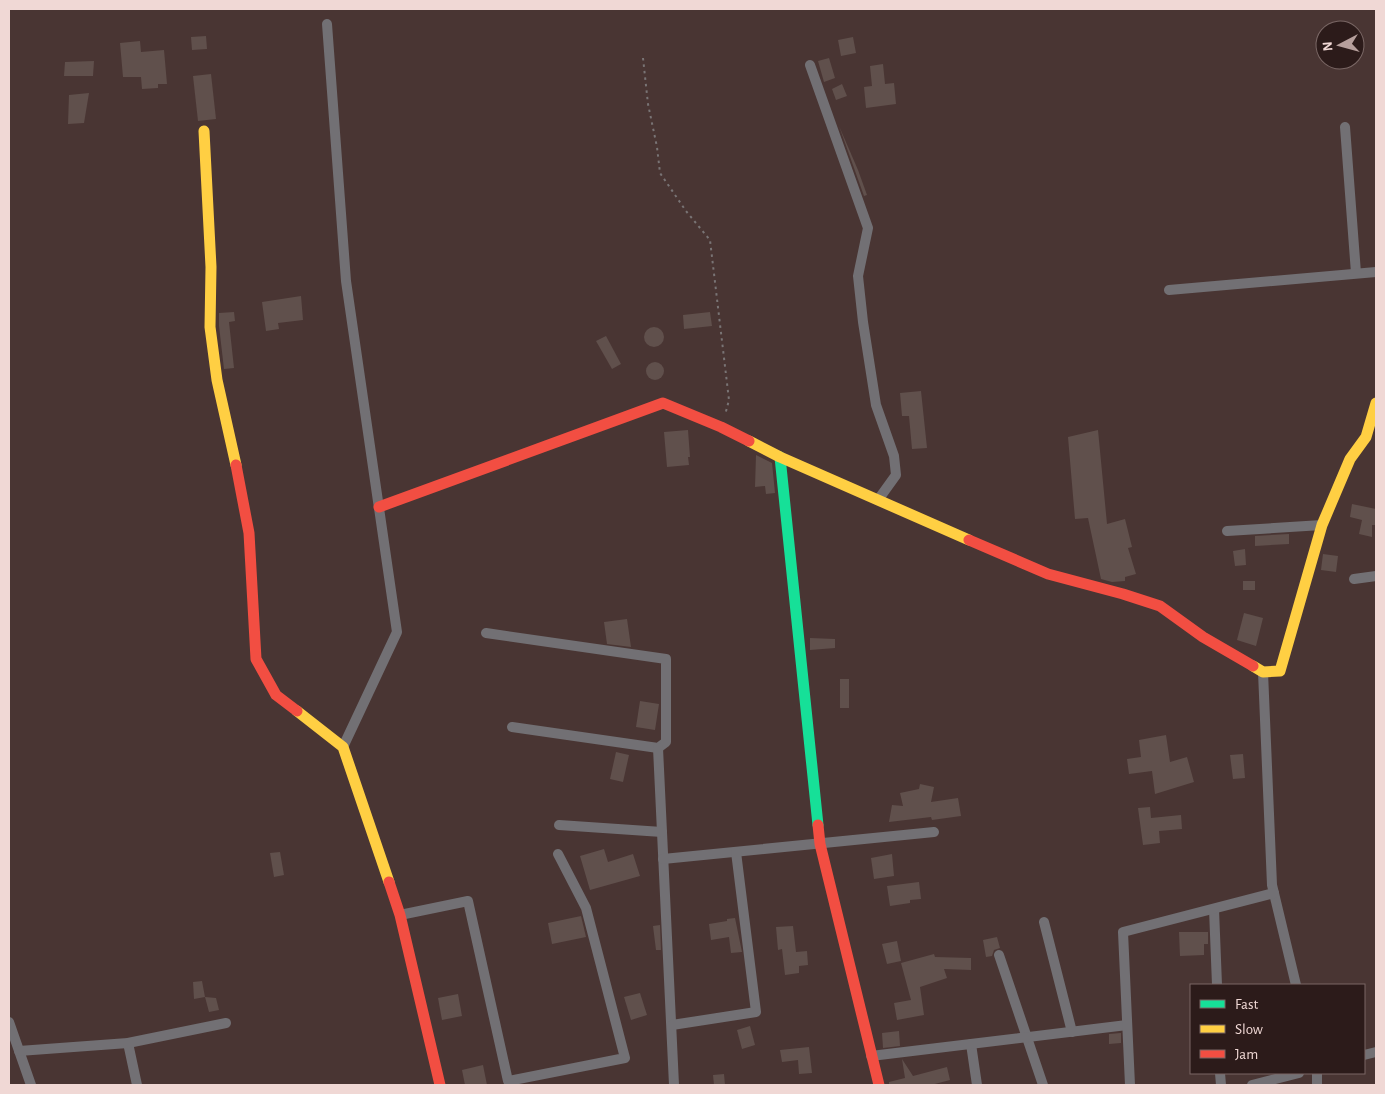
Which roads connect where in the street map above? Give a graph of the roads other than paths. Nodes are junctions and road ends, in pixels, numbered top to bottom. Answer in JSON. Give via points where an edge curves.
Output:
{"nodes":[{"id":1,"x":327,"y":24,"type":"dead end"},
{"id":2,"x":810,"y":65,"type":"dead end"},
{"id":3,"x":1344,"y":127,"type":"dead end"},
{"id":4,"x":204,"y":131,"type":"dead end"},
{"id":5,"x":1376,"y":272,"type":"edge"},
{"id":6,"x":1356,"y":273,"type":"junction"},
{"id":7,"x":1169,"y":290,"type":"dead end"},
{"id":8,"x":1376,"y":403,"type":"edge"},
{"id":9,"x":780,"y":457,"type":"junction"},
{"id":10,"x":878,"y":500,"type":"junction"},
{"id":11,"x":379,"y":508,"type":"junction"},
{"id":12,"x":1322,"y":525,"type":"junction"},
{"id":13,"x":1227,"y":531,"type":"dead end"},
{"id":14,"x":1376,"y":576,"type":"edge"},
{"id":15,"x":1354,"y":579,"type":"dead end"},
{"id":16,"x":486,"y":633,"type":"dead end"},
{"id":17,"x":1263,"y":672,"type":"junction"},
{"id":18,"x":512,"y":727,"type":"dead end"},
{"id":19,"x":343,"y":747,"type":"junction"},
{"id":20,"x":658,"y":748,"type":"junction"},
{"id":21,"x":559,"y":825,"type":"dead end"},
{"id":22,"x":662,"y":832,"type":"junction"},
{"id":23,"x":934,"y":832,"type":"dead end"},
{"id":24,"x":820,"y":844,"type":"junction"},
{"id":25,"x":736,"y":852,"type":"junction"},
{"id":26,"x":558,"y":854,"type":"dead end"},
{"id":27,"x":663,"y":860,"type":"junction"},
{"id":28,"x":1274,"y":893,"type":"junction"},
{"id":29,"x":1214,"y":909,"type":"junction"},
{"id":30,"x":400,"y":915,"type":"junction"},
{"id":31,"x":1044,"y":922,"type":"dead end"},
{"id":32,"x":999,"y":955,"type":"dead end"},
{"id":33,"x":1217,"y":984,"type":"edge"},
{"id":34,"x":1296,"y":984,"type":"edge"},
{"id":35,"x":9,"y":1022,"type":"edge"},
{"id":36,"x":226,"y":1023,"type":"dead end"},
{"id":37,"x":672,"y":1025,"type":"junction"},
{"id":38,"x":1127,"y":1025,"type":"junction"},
{"id":39,"x":1072,"y":1032,"type":"junction"},
{"id":40,"x":1027,"y":1037,"type":"junction"},
{"id":41,"x":128,"y":1043,"type":"junction"},
{"id":42,"x":971,"y":1044,"type":"junction"},
{"id":43,"x":19,"y":1051,"type":"junction"},
{"id":44,"x":871,"y":1056,"type":"junction"},
{"id":45,"x":1295,"y":1074,"type":"edge"},
{"id":46,"x":31,"y":1085,"type":"edge"},
{"id":47,"x":137,"y":1085,"type":"edge"},
{"id":48,"x":440,"y":1085,"type":"edge"},
{"id":49,"x":674,"y":1085,"type":"edge"},
{"id":50,"x":879,"y":1085,"type":"edge"},
{"id":51,"x":977,"y":1085,"type":"edge"},
{"id":52,"x":1043,"y":1085,"type":"edge"},
{"id":53,"x":1130,"y":1085,"type":"edge"},
{"id":54,"x":1252,"y":1085,"type":"edge"}],
"edges":[{"from":1,"to":11,"type":"street","via":[[346,281]]},
{"from":2,"to":10,"type":"street","via":[[868,228],[858,276],[863,322],[876,406],[894,456],[896,475]]},
{"from":3,"to":6,"type":"street"},
{"from":4,"to":19,"type":"street","via":[[212,266],[210,327],[217,380],[249,533],[256,659],[276,695]]},
{"from":5,"to":6,"type":"street"},
{"from":6,"to":7,"type":"street"},
{"from":8,"to":12,"type":"street","via":[[1366,437],[1350,460]]},
{"from":9,"to":10,"type":"street"},
{"from":9,"to":11,"type":"street","via":[[721,427],[663,403]]},
{"from":9,"to":24,"type":"street"},
{"from":10,"to":17,"type":"street","via":[[1048,574],[1160,606],[1203,637]]},
{"from":11,"to":19,"type":"street","via":[[397,632]]},
{"from":12,"to":13,"type":"street"},
{"from":12,"to":17,"type":"street","via":[[1280,672]]},
{"from":14,"to":15,"type":"street"},
{"from":16,"to":20,"type":"street","via":[[666,659],[666,742]]},
{"from":17,"to":28,"type":"street"},
{"from":18,"to":20,"type":"street"},
{"from":19,"to":30,"type":"street"},
{"from":20,"to":22,"type":"street"},
{"from":21,"to":22,"type":"street"},
{"from":22,"to":27,"type":"street"},
{"from":23,"to":24,"type":"street"},
{"from":24,"to":25,"type":"street"},
{"from":24,"to":44,"type":"street"},
{"from":25,"to":27,"type":"street"},
{"from":25,"to":37,"type":"street","via":[[756,1012]]},
{"from":26,"to":30,"type":"street","via":[[586,908],[625,1058],[508,1081],[468,901]]},
{"from":27,"to":37,"type":"street"},
{"from":28,"to":29,"type":"street"},
{"from":28,"to":34,"type":"street"},
{"from":29,"to":33,"type":"street"},
{"from":29,"to":38,"type":"street","via":[[1123,932]]},
{"from":30,"to":48,"type":"street"},
{"from":31,"to":39,"type":"street"},
{"from":32,"to":40,"type":"street"},
{"from":35,"to":43,"type":"street"},
{"from":36,"to":41,"type":"street"},
{"from":37,"to":49,"type":"street"},
{"from":38,"to":39,"type":"street"},
{"from":38,"to":53,"type":"street"},
{"from":39,"to":40,"type":"street"},
{"from":40,"to":42,"type":"street"},
{"from":40,"to":52,"type":"street"},
{"from":41,"to":43,"type":"street"},
{"from":41,"to":47,"type":"street"},
{"from":42,"to":44,"type":"street"},
{"from":42,"to":51,"type":"street"},
{"from":43,"to":46,"type":"street"},
{"from":44,"to":50,"type":"street"},
{"from":45,"to":54,"type":"street"}]}
